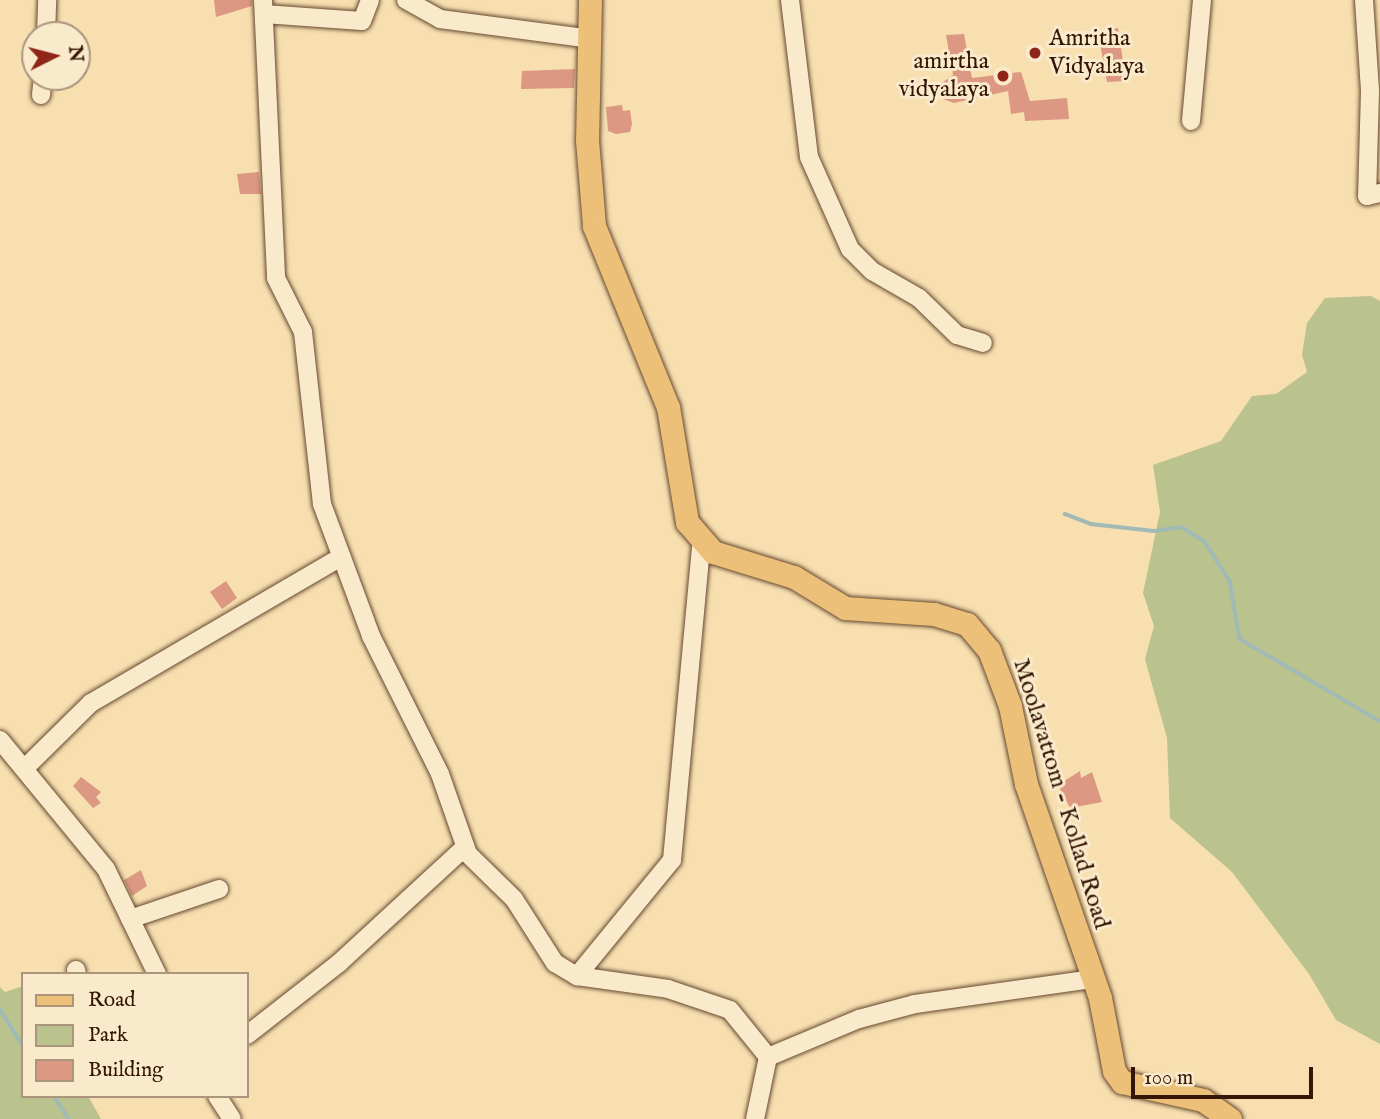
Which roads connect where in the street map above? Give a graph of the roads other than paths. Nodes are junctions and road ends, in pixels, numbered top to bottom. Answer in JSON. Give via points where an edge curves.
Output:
{"nodes":[{"id":1,"x":47,"y":0,"type":"edge"},
{"id":2,"x":370,"y":0,"type":"edge"},
{"id":3,"x":406,"y":0,"type":"edge"},
{"id":4,"x":590,"y":0,"type":"edge"},
{"id":5,"x":790,"y":0,"type":"edge"},
{"id":6,"x":1202,"y":0,"type":"edge"},
{"id":7,"x":1364,"y":0,"type":"edge"},
{"id":8,"x":264,"y":7,"type":"edge"},
{"id":9,"x":46,"y":21,"type":"edge"},
{"id":10,"x":592,"y":39,"type":"junction"},
{"id":11,"x":1191,"y":121,"type":"dead end"},
{"id":12,"x":1380,"y":193,"type":"edge"},
{"id":13,"x":983,"y":342,"type":"dead end"},
{"id":14,"x":702,"y":539,"type":"junction"},
{"id":15,"x":341,"y":557,"type":"junction"},
{"id":16,"x":0,"y":740,"type":"edge"},
{"id":17,"x":24,"y":768,"type":"junction"},
{"id":18,"x":465,"y":847,"type":"junction"},
{"id":19,"x":219,"y":889,"type":"dead end"},
{"id":20,"x":130,"y":919,"type":"junction"},
{"id":21,"x":156,"y":972,"type":"edge"},
{"id":22,"x":576,"y":976,"type":"junction"},
{"id":23,"x":1093,"y":979,"type":"junction"},
{"id":24,"x":248,"y":1034,"type":"edge"},
{"id":25,"x":768,"y":1057,"type":"junction"},
{"id":26,"x":218,"y":1098,"type":"edge"},
{"id":27,"x":232,"y":1119,"type":"edge"},
{"id":28,"x":755,"y":1119,"type":"edge"},
{"id":29,"x":1230,"y":1119,"type":"edge"}],
"edges":[{"from":1,"to":9,"type":"street"},
{"from":2,"to":8,"type":"street","via":[[362,21]]},
{"from":3,"to":10,"type":"street","via":[[440,19]]},
{"from":4,"to":10,"type":"main road","name":"Moolavattom - Kollad Road"},
{"from":5,"to":13,"type":"street","via":[[809,157],[850,249],[872,271],[919,298],[957,335]]},
{"from":6,"to":11,"type":"street"},
{"from":7,"to":12,"type":"street","via":[[1370,91],[1367,196]]},
{"from":8,"to":15,"type":"street","via":[[276,278],[303,332],[312,450],[322,503]]},
{"from":10,"to":14,"type":"main road","name":"Moolavattom - Kollad Road","via":[[587,140],[594,226],[668,407],[687,522]]},
{"from":14,"to":22,"type":"street","via":[[672,860]]},
{"from":14,"to":23,"type":"main road","name":"Moolavattom - Kollad Road","via":[[713,552],[794,577],[845,608],[934,614],[967,624],[989,650],[1010,706],[1026,784]]},
{"from":15,"to":17,"type":"street","via":[[92,703]]},
{"from":15,"to":18,"type":"street","via":[[371,636],[440,774]]},
{"from":16,"to":17,"type":"street"},
{"from":17,"to":20,"type":"street","via":[[106,869]]},
{"from":18,"to":22,"type":"street","via":[[514,899],[555,963]]},
{"from":18,"to":24,"type":"street","via":[[339,964]]},
{"from":19,"to":20,"type":"street"},
{"from":20,"to":21,"type":"street"},
{"from":22,"to":25,"type":"street","via":[[668,989],[730,1010]]},
{"from":23,"to":25,"type":"street","via":[[915,1004],[859,1019]]},
{"from":23,"to":29,"type":"main road","name":"Moolavattom - Kollad Road","via":[[1114,1070],[1122,1082],[1187,1094]]},
{"from":25,"to":28,"type":"street"},
{"from":26,"to":27,"type":"street"}]}
